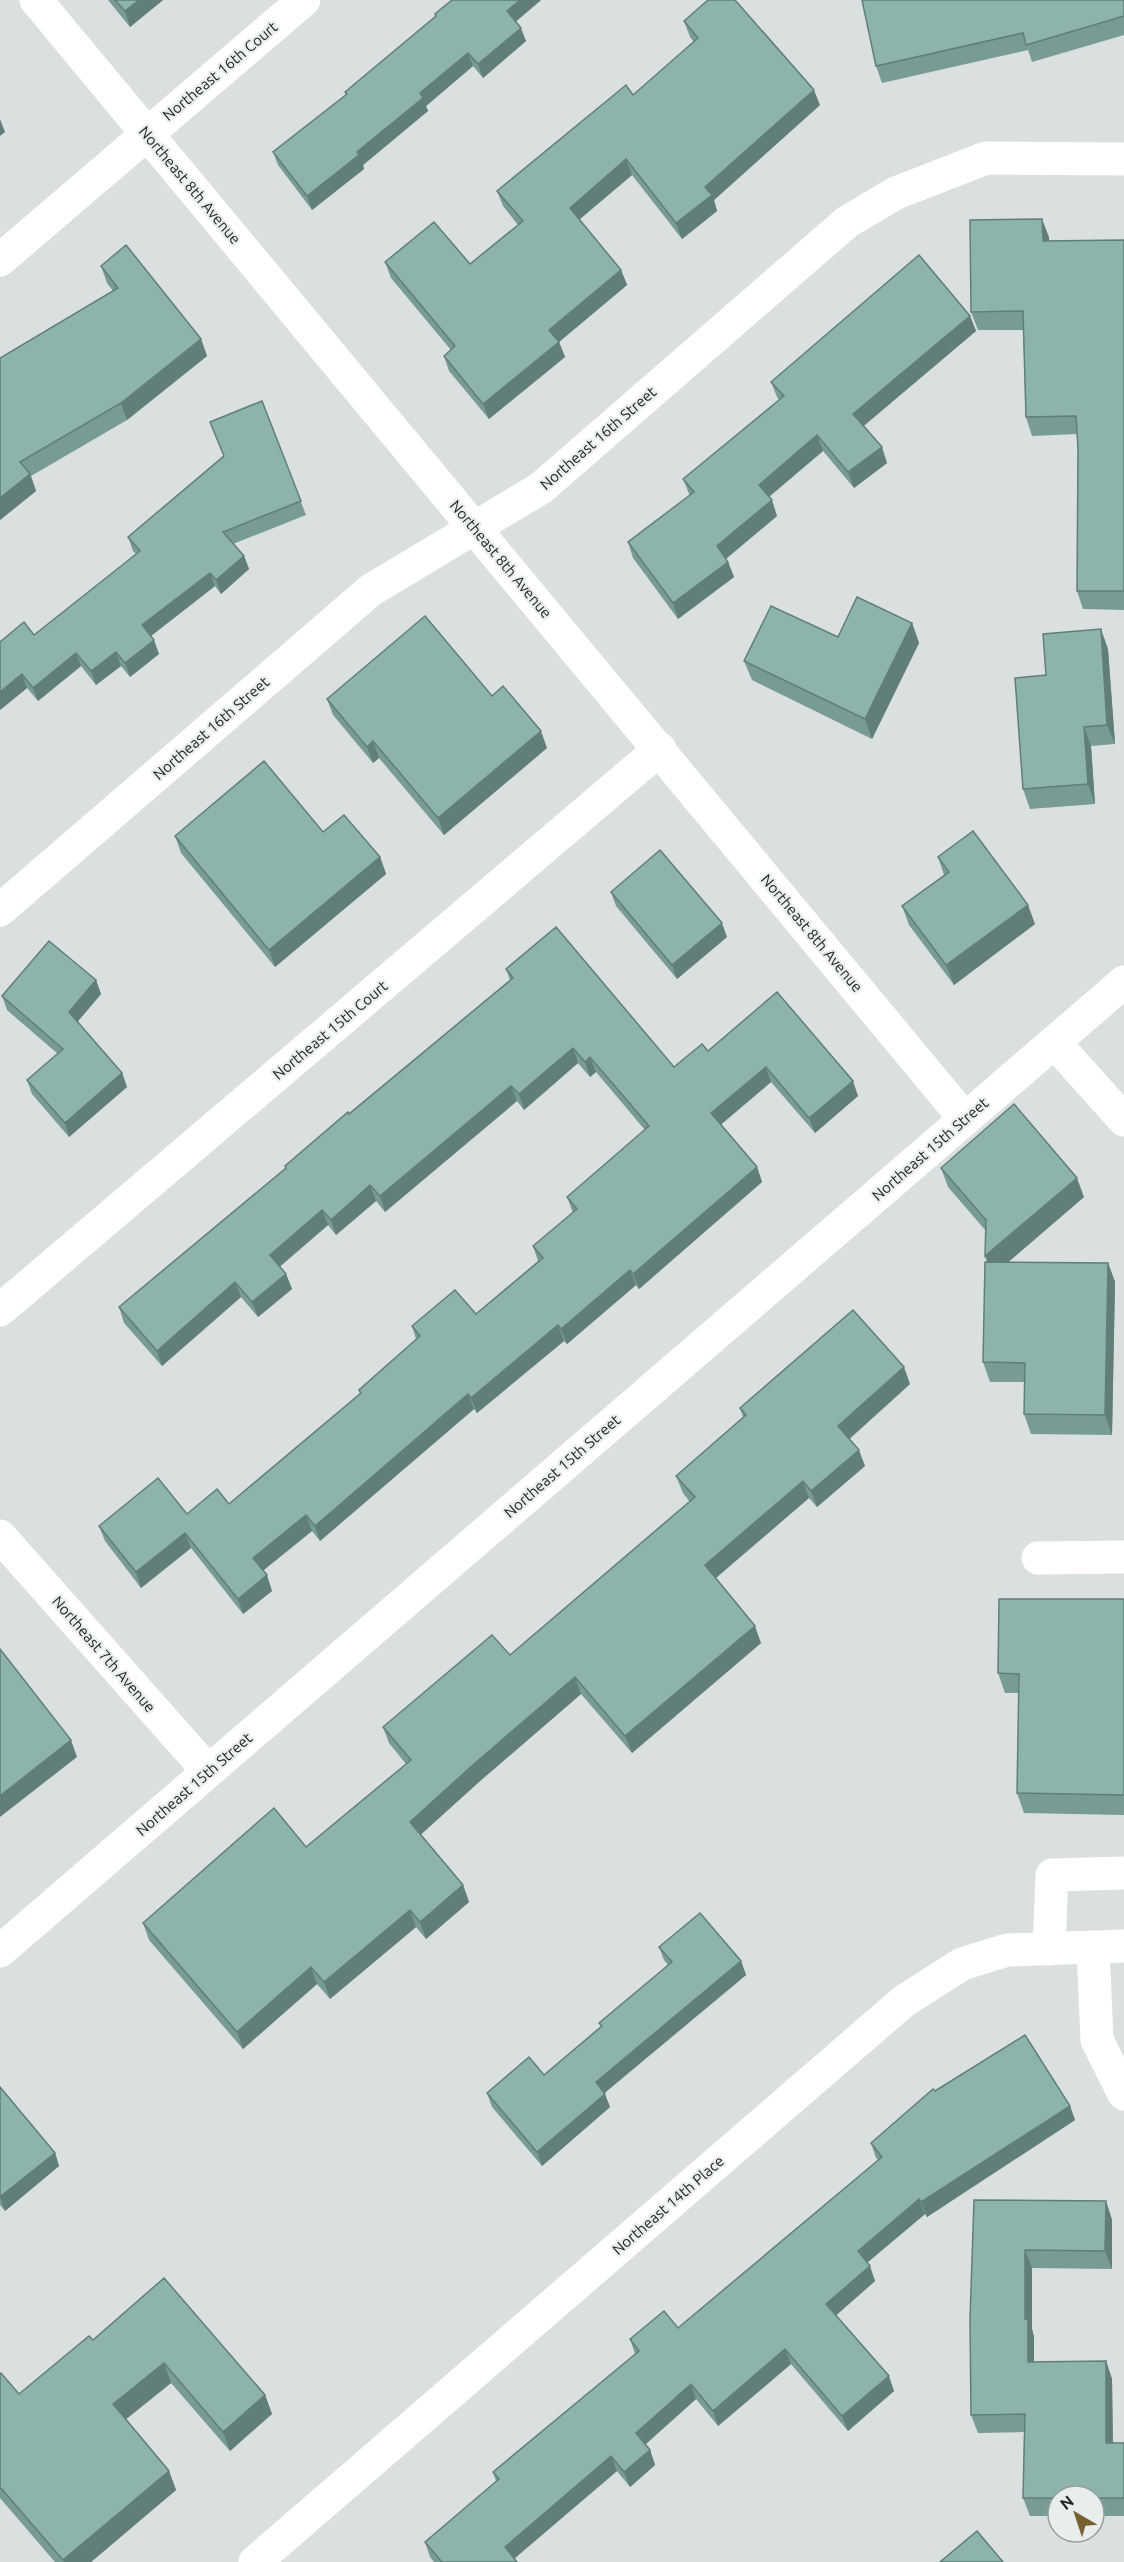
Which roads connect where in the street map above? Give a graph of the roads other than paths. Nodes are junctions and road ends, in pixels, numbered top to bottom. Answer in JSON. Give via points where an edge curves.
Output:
{"nodes":[{"id":1,"x":36,"y":0,"type":"edge"},
{"id":2,"x":304,"y":0,"type":"edge"},
{"id":3,"x":147,"y":134,"type":"junction"},
{"id":4,"x":1124,"y":159,"type":"edge"},
{"id":5,"x":0,"y":260,"type":"edge"},
{"id":6,"x":474,"y":526,"type":"junction"},
{"id":7,"x":660,"y":749,"type":"junction"},
{"id":8,"x":0,"y":910,"type":"edge"},
{"id":9,"x":1124,"y":982,"type":"edge"},
{"id":10,"x":1054,"y":1042,"type":"junction"},
{"id":11,"x":965,"y":1119,"type":"junction"},
{"id":12,"x":1124,"y":1120,"type":"edge"},
{"id":13,"x":0,"y":1310,"type":"edge"},
{"id":14,"x":0,"y":1536,"type":"edge"},
{"id":15,"x":1124,"y":1557,"type":"edge"},
{"id":16,"x":1038,"y":1558,"type":"dead end"},
{"id":17,"x":208,"y":1771,"type":"junction"},
{"id":18,"x":1124,"y":1873,"type":"edge"},
{"id":19,"x":1109,"y":1946,"type":"edge"},
{"id":20,"x":1049,"y":1949,"type":"junction"},
{"id":21,"x":0,"y":1952,"type":"edge"},
{"id":22,"x":1124,"y":2094,"type":"edge"},
{"id":23,"x":255,"y":2562,"type":"edge"}],
"edges":[{"from":1,"to":3,"type":"street","name":"Northeast 8th Avenue"},
{"from":2,"to":3,"type":"street","name":"Northeast 16th Court"},
{"from":3,"to":5,"type":"street","name":"Northeast 16th Court"},
{"from":3,"to":6,"type":"street","name":"Northeast 8th Avenue"},
{"from":4,"to":6,"type":"street","name":"Northeast 16th Street","via":[[986,158],[896,193],[847,222],[541,488]]},
{"from":6,"to":7,"type":"street","name":"Northeast 8th Avenue"},
{"from":6,"to":8,"type":"street","name":"Northeast 16th Street","via":[[371,590]]},
{"from":7,"to":11,"type":"street","name":"Northeast 8th Avenue"},
{"from":7,"to":13,"type":"street","name":"Northeast 15th Court"},
{"from":9,"to":10,"type":"street","name":"Northeast 15th Street"},
{"from":10,"to":11,"type":"street","name":"Northeast 15th Street"},
{"from":10,"to":12,"type":"street"},
{"from":11,"to":17,"type":"street","name":"Northeast 15th Street"},
{"from":14,"to":17,"type":"street","name":"Northeast 7th Avenue"},
{"from":15,"to":16,"type":"street"},
{"from":17,"to":21,"type":"street","name":"Northeast 15th Street"},
{"from":18,"to":20,"type":"street","via":[[1052,1875]]},
{"from":19,"to":20,"type":"street","name":"Northeast 14th Place"},
{"from":19,"to":22,"type":"street","via":[[1097,2040]]},
{"from":20,"to":23,"type":"street","name":"Northeast 14th Place","via":[[1007,1950],[962,1964],[904,2001]]}]}
